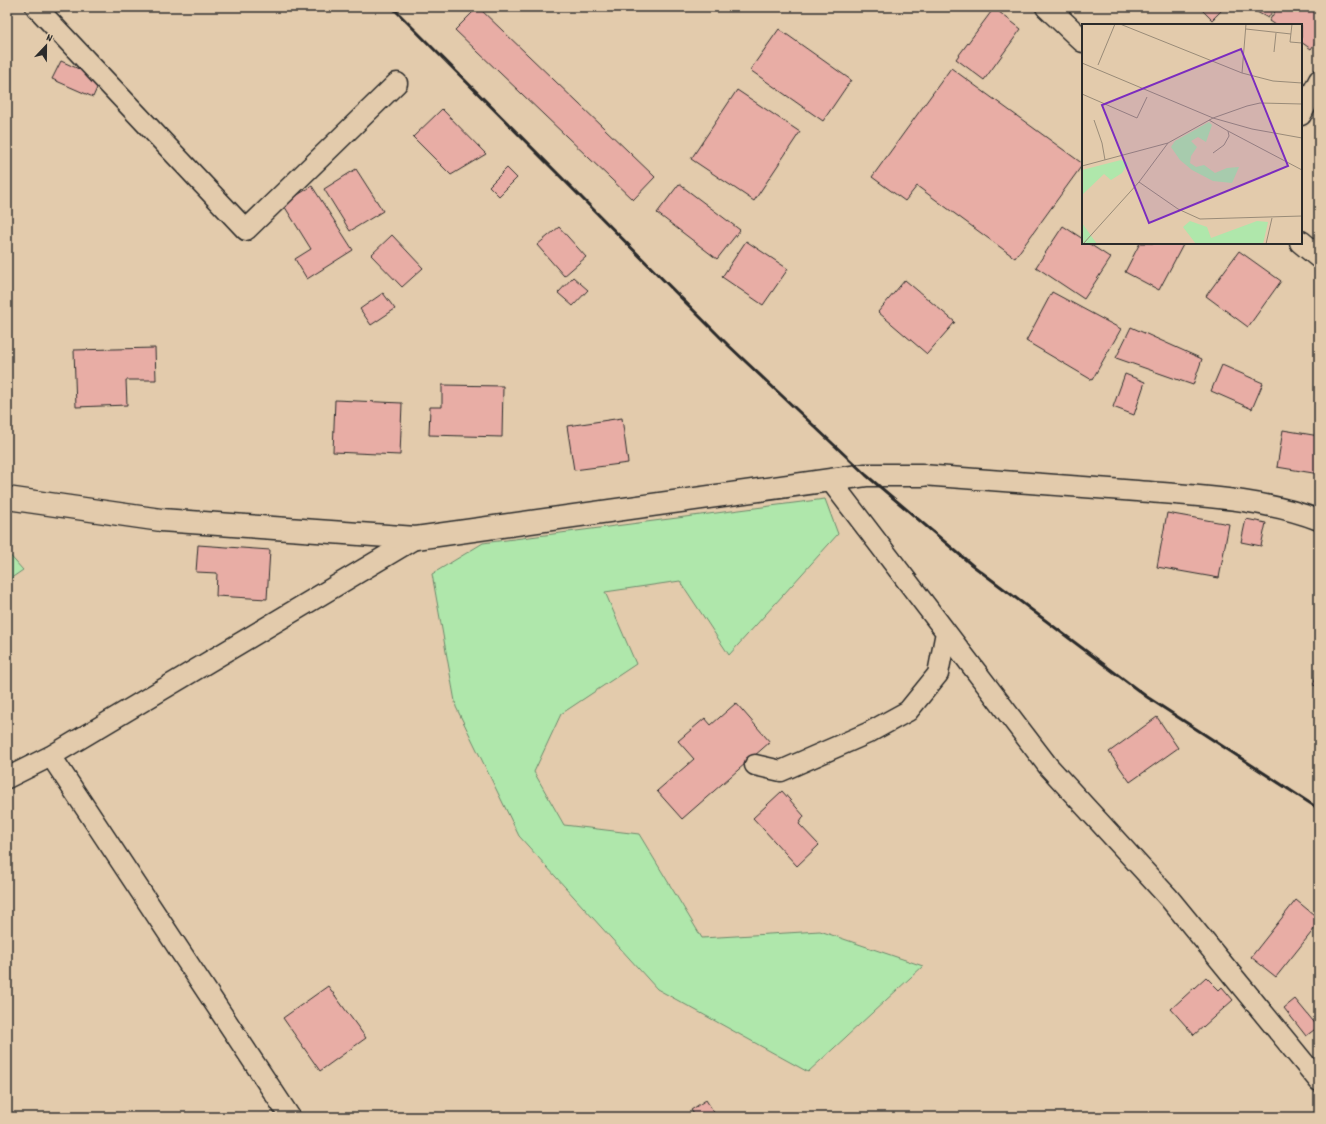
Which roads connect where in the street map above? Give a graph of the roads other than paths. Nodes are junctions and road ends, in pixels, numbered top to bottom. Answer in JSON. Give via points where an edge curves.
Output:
{"nodes":[{"id":1,"x":36,"y":7,"type":"edge"},
{"id":2,"x":1047,"y":7,"type":"edge"},
{"id":3,"x":1082,"y":40,"type":"edge"},
{"id":4,"x":1319,"y":80,"type":"edge"},
{"id":5,"x":397,"y":83,"type":"dead end"},
{"id":6,"x":1302,"y":113,"type":"edge"},
{"id":7,"x":1302,"y":243,"type":"edge"},
{"id":8,"x":1319,"y":257,"type":"edge"},
{"id":9,"x":922,"y":475,"type":"joint"},
{"id":10,"x":830,"y":480,"type":"junction"},
{"id":11,"x":7,"y":498,"type":"edge"},
{"id":12,"x":1319,"y":520,"type":"edge"},
{"id":13,"x":416,"y":538,"type":"junction"},
{"id":14,"x":946,"y":632,"type":"junction"},
{"id":15,"x":50,"y":756,"type":"junction"},
{"id":16,"x":755,"y":766,"type":"dead end"},
{"id":17,"x":7,"y":778,"type":"edge"},
{"id":18,"x":1319,"y":1080,"type":"edge"},
{"id":19,"x":290,"y":1117,"type":"edge"}],
"edges":[{"from":1,"to":5,"type":"street","via":[[246,230]]},
{"from":2,"to":3,"type":"main road"},
{"from":4,"to":6,"type":"street"},
{"from":7,"to":8,"type":"main road"},
{"from":9,"to":10,"type":"main road","via":[[866,475]]},
{"from":9,"to":12,"type":"street","via":[[1241,501],[1305,514]]},
{"from":10,"to":13,"type":"main road"},
{"from":10,"to":14,"type":"street"},
{"from":11,"to":13,"type":"main road","via":[[161,520]]},
{"from":13,"to":15,"type":"street"},
{"from":14,"to":16,"type":"street","via":[[938,674],[908,711],[868,733],[780,770]]},
{"from":14,"to":18,"type":"street","via":[[1048,766],[1169,898]]},
{"from":15,"to":17,"type":"street"},
{"from":15,"to":19,"type":"street"}]}
